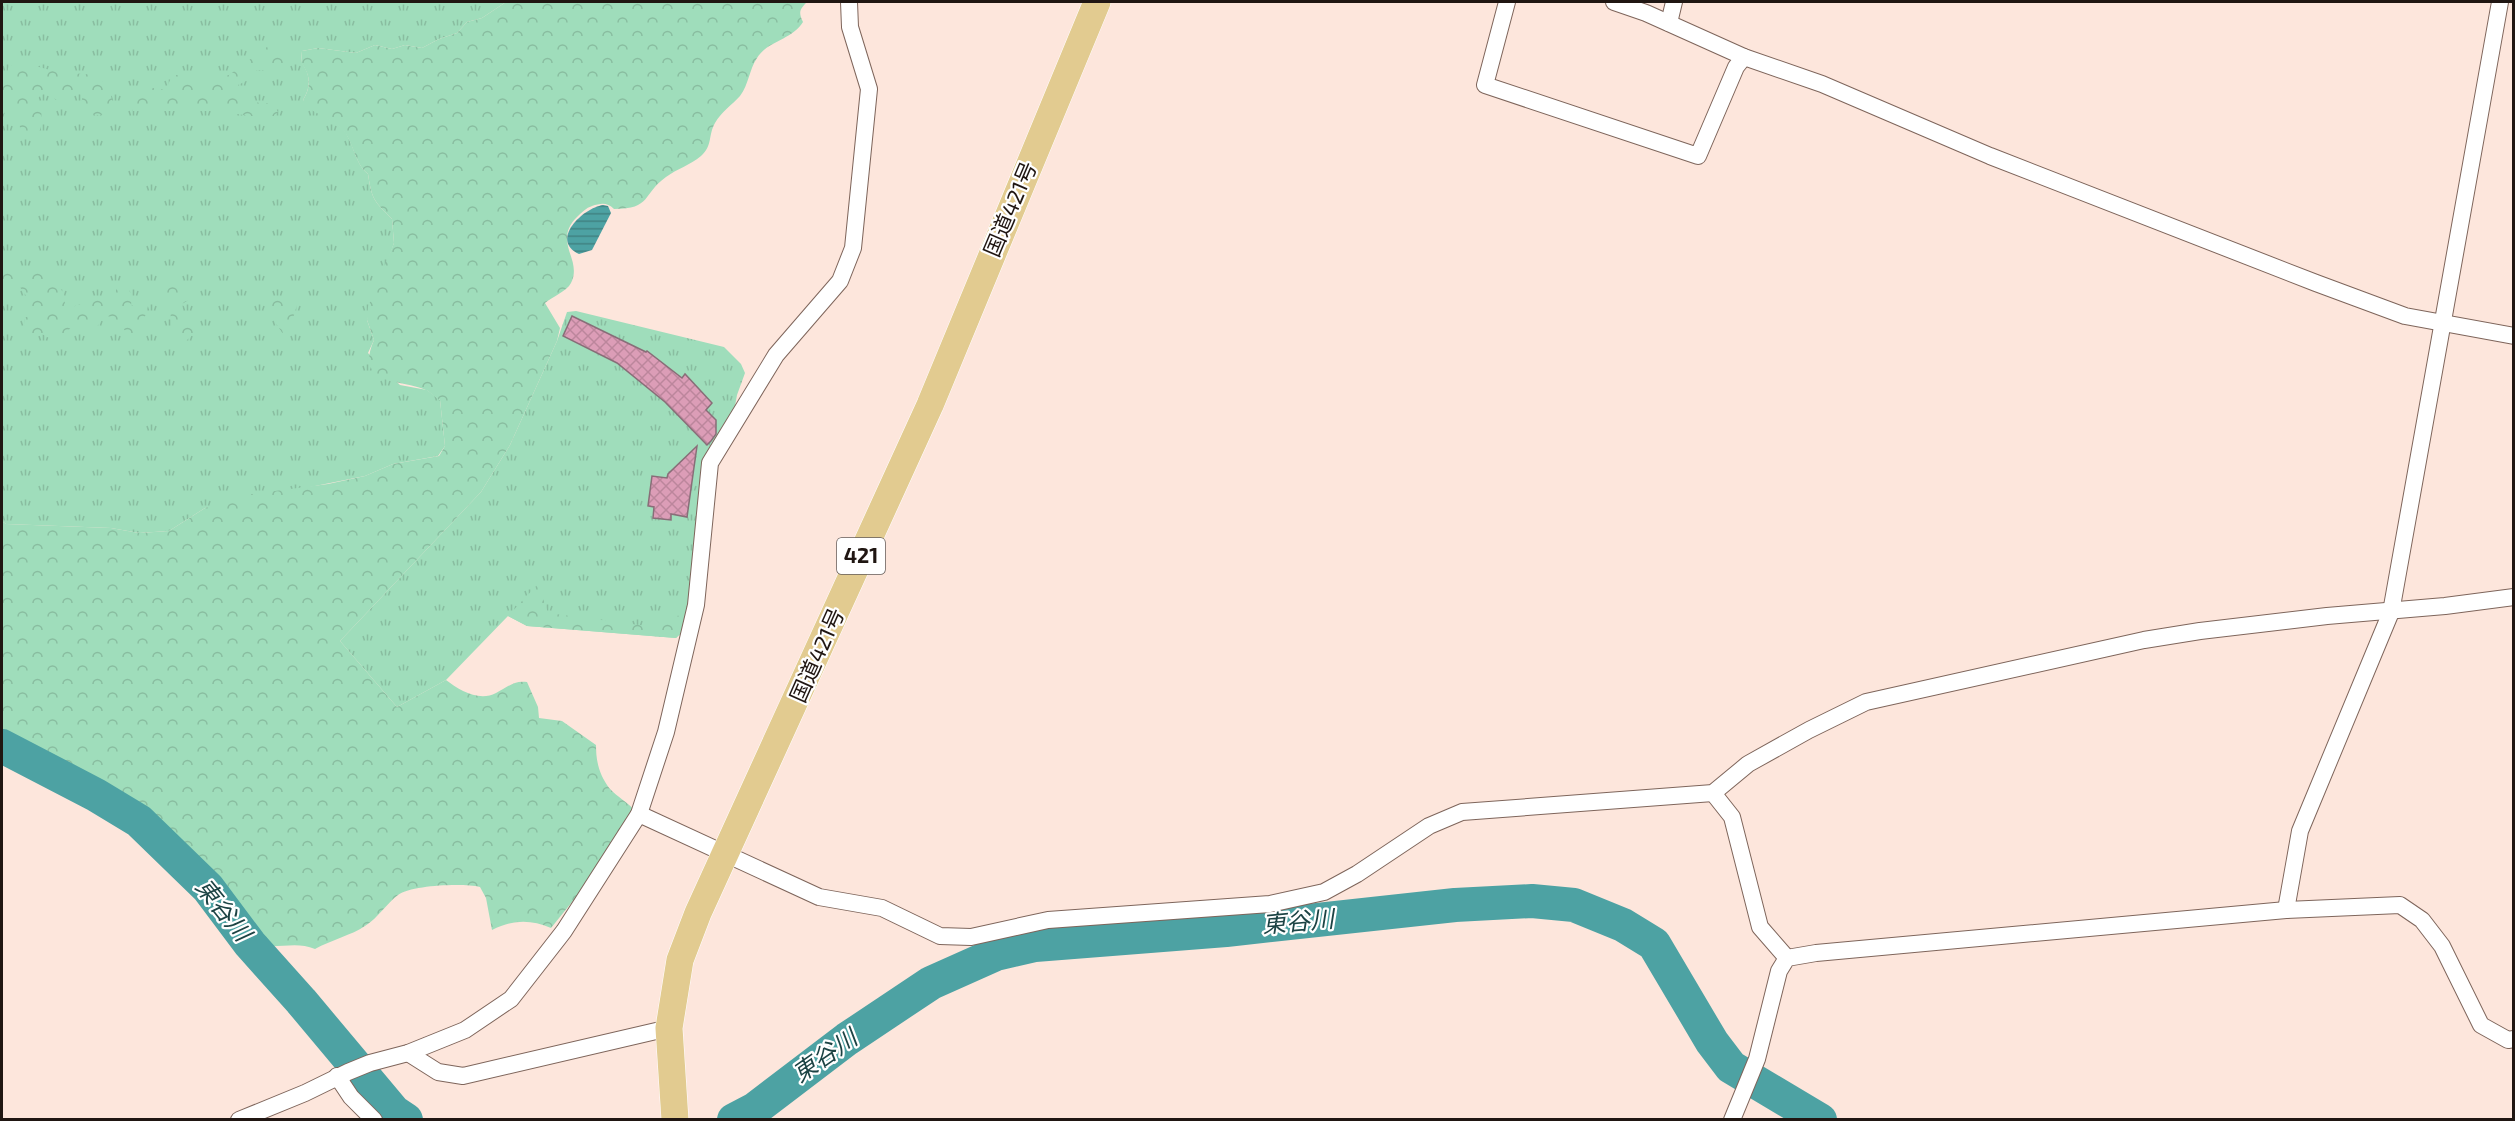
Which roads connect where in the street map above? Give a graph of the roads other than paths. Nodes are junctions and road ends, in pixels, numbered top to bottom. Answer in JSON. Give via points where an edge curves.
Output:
{"nodes":[{"id":1,"x":849,"y":2,"type":"edge"},
{"id":2,"x":1098,"y":2,"type":"edge"},
{"id":3,"x":1507,"y":2,"type":"edge"},
{"id":4,"x":1614,"y":2,"type":"edge"},
{"id":5,"x":1674,"y":2,"type":"edge"},
{"id":6,"x":2500,"y":2,"type":"edge"},
{"id":7,"x":1669,"y":23,"type":"junction"},
{"id":8,"x":1744,"y":57,"type":"junction"},
{"id":9,"x":2444,"y":323,"type":"junction"},
{"id":10,"x":2514,"y":336,"type":"edge"},
{"id":11,"x":2514,"y":597,"type":"edge"},
{"id":12,"x":2391,"y":612,"type":"junction"},
{"id":13,"x":1713,"y":793,"type":"junction"},
{"id":14,"x":639,"y":814,"type":"junction"},
{"id":15,"x":724,"y":852,"type":"junction"},
{"id":16,"x":2286,"y":910,"type":"junction"},
{"id":17,"x":1787,"y":958,"type":"junction"},
{"id":18,"x":669,"y":1028,"type":"junction"},
{"id":19,"x":2514,"y":1039,"type":"edge"},
{"id":20,"x":408,"y":1053,"type":"junction"},
{"id":21,"x":342,"y":1074,"type":"junction"},
{"id":22,"x":239,"y":1119,"type":"edge"},
{"id":23,"x":374,"y":1119,"type":"edge"},
{"id":24,"x":675,"y":1119,"type":"edge"},
{"id":25,"x":1732,"y":1119,"type":"edge"}],
"edges":[{"from":1,"to":14,"type":"street","via":[[850,27],[869,89],[853,248],[840,281],[776,355],[710,463],[696,605],[666,732]]},
{"from":2,"to":15,"type":"highway","name":"国道421号","number":"421","via":[[930,405],[756,790]]},
{"from":3,"to":8,"type":"street","via":[[1485,85],[1698,156],[1736,67]]},
{"from":4,"to":7,"type":"street"},
{"from":5,"to":7,"type":"street"},
{"from":6,"to":9,"type":"street"},
{"from":7,"to":8,"type":"street"},
{"from":8,"to":9,"type":"street","via":[[1822,84],[1990,156],[2316,283],[2405,316]]},
{"from":9,"to":10,"type":"street"},
{"from":9,"to":12,"type":"street"},
{"from":11,"to":12,"type":"street"},
{"from":12,"to":13,"type":"street","via":[[2316,617],[2144,640],[1866,702],[1749,764]]},
{"from":12,"to":16,"type":"street","via":[[2300,831]]},
{"from":13,"to":15,"type":"street","via":[[1462,812],[1429,826],[1324,892],[1270,904],[1048,920],[972,937],[940,936],[882,908],[819,897]]},
{"from":13,"to":17,"type":"street","via":[[1732,817],[1760,927]]},
{"from":14,"to":15,"type":"street"},
{"from":14,"to":20,"type":"street","via":[[564,931],[511,999],[465,1030]]},
{"from":15,"to":18,"type":"highway","name":"国道421号","number":"421","via":[[680,960]]},
{"from":16,"to":17,"type":"street"},
{"from":16,"to":19,"type":"street","via":[[2400,904],[2422,920],[2442,946],[2481,1025],[2508,1040]]},
{"from":17,"to":25,"type":"street","via":[[1779,970],[1757,1059]]},
{"from":18,"to":20,"type":"street","via":[[463,1076],[438,1072]]},
{"from":18,"to":24,"type":"highway","name":"国道421号","number":"421"},
{"from":20,"to":21,"type":"street"},
{"from":21,"to":22,"type":"street","via":[[306,1094]]},
{"from":21,"to":23,"type":"street","via":[[351,1097]]}]}
